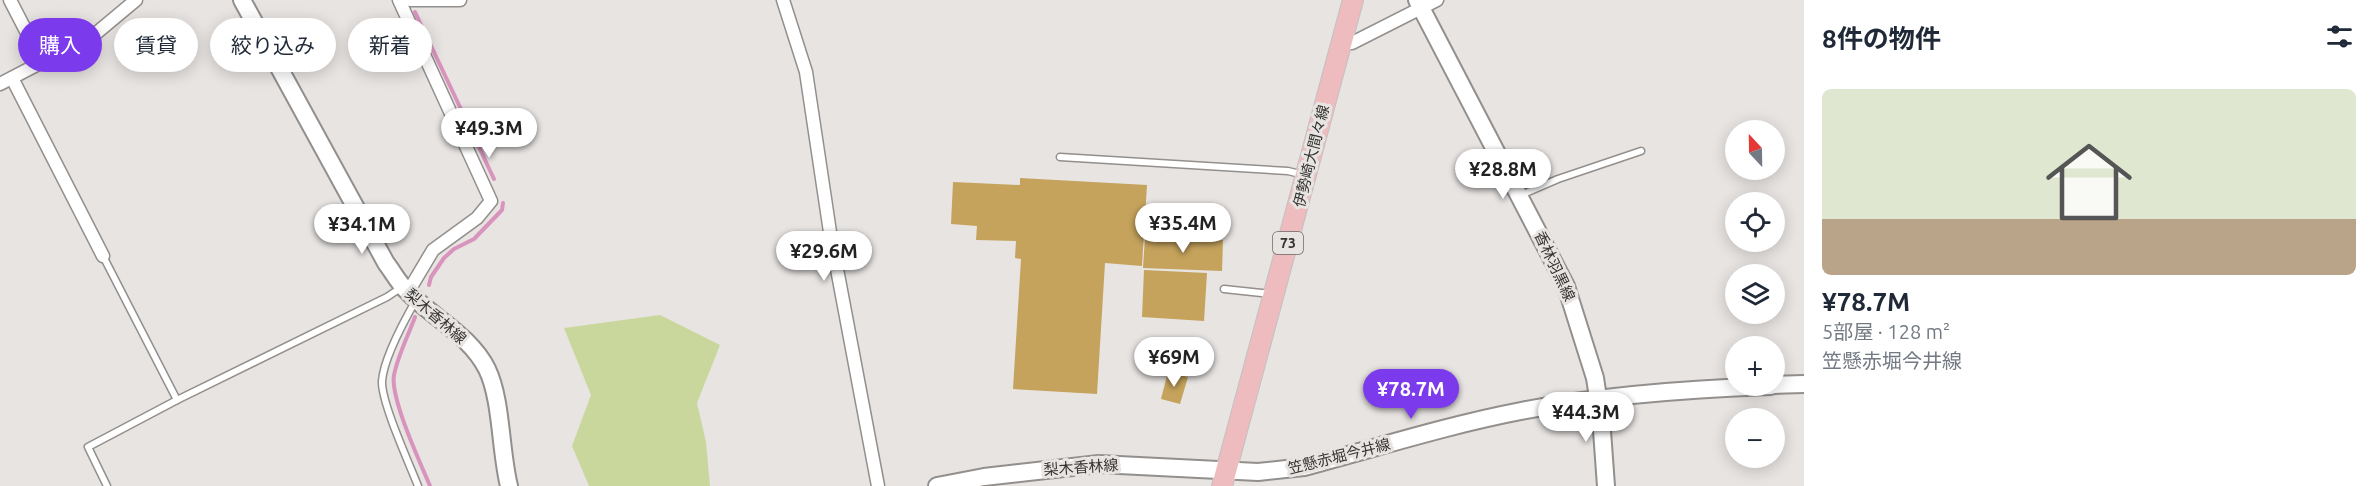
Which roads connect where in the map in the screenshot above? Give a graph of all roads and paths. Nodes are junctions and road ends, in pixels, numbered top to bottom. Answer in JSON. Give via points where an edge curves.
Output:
{"nodes":[{"id":1,"x":10,"y":0,"type":"edge"},
{"id":2,"x":136,"y":0,"type":"edge"},
{"id":3,"x":242,"y":0,"type":"edge"},
{"id":4,"x":399,"y":0,"type":"edge"},
{"id":5,"x":410,"y":0,"type":"edge"},
{"id":6,"x":460,"y":0,"type":"edge"},
{"id":7,"x":783,"y":0,"type":"edge"},
{"id":8,"x":1353,"y":0,"type":"edge"},
{"id":9,"x":1437,"y":0,"type":"edge"},
{"id":10,"x":1420,"y":4,"type":"edge"},
{"id":11,"x":19,"y":18,"type":"edge"},
{"id":12,"x":102,"y":28,"type":"edge"},
{"id":13,"x":1340,"y":42,"type":"junction"},
{"id":14,"x":24,"y":72,"type":"edge"},
{"id":15,"x":12,"y":78,"type":"junction"},
{"id":16,"x":0,"y":84,"type":"edge"},
{"id":17,"x":1641,"y":150,"type":"dead end"},
{"id":18,"x":1060,"y":157,"type":"dead end"},
{"id":19,"x":1307,"y":176,"type":"junction"},
{"id":20,"x":1520,"y":196,"type":"junction"},
{"id":21,"x":103,"y":256,"type":"joint"},
{"id":22,"x":1224,"y":289,"type":"dead end"},
{"id":23,"x":409,"y":293,"type":"junction"},
{"id":24,"x":1274,"y":295,"type":"junction"},
{"id":25,"x":1804,"y":384,"type":"edge"},
{"id":26,"x":1785,"y":385,"type":"edge"},
{"id":27,"x":1725,"y":389,"type":"edge"},
{"id":28,"x":1598,"y":398,"type":"junction"},
{"id":29,"x":177,"y":400,"type":"junction"},
{"id":30,"x":1224,"y":478,"type":"edge"},
{"id":31,"x":107,"y":486,"type":"edge"},
{"id":32,"x":418,"y":486,"type":"edge"},
{"id":33,"x":509,"y":486,"type":"edge"},
{"id":34,"x":878,"y":486,"type":"edge"},
{"id":35,"x":937,"y":486,"type":"edge"},
{"id":36,"x":1606,"y":486,"type":"edge"}],
"edges":[{"from":1,"to":11,"type":"street"},
{"from":2,"to":12,"type":"street"},
{"from":3,"to":23,"type":"main road","name":"梨木香林線","via":[[374,241]]},
{"from":4,"to":23,"type":"street","via":[[490,201],[477,218],[433,250]]},
{"from":5,"to":6,"type":"street"},
{"from":7,"to":34,"type":"street","via":[[806,72],[830,232]]},
{"from":8,"to":13,"type":"main road","name":"伊勢崎大間々線","number":"73"},
{"from":9,"to":10,"type":"street"},
{"from":10,"to":13,"type":"street","via":[[1352,43]]},
{"from":10,"to":20,"type":"main road","name":"香林羽黒線"},
{"from":13,"to":19,"type":"main road","name":"伊勢崎大間々線","number":"73"},
{"from":14,"to":15,"type":"street"},
{"from":15,"to":16,"type":"street"},
{"from":15,"to":21,"type":"street"},
{"from":17,"to":20,"type":"lane","via":[[1558,178]]},
{"from":18,"to":19,"type":"lane","via":[[1288,171]]},
{"from":19,"to":24,"type":"main road","name":"伊勢崎大間々線","number":"73"},
{"from":20,"to":28,"type":"main road","name":"香林羽黒線","via":[[1566,286],[1589,355]]},
{"from":21,"to":29,"type":"lane"},
{"from":22,"to":24,"type":"lane"},
{"from":23,"to":29,"type":"lane","via":[[387,297]]},
{"from":23,"to":32,"type":"lane","via":[[382,382],[386,403]]},
{"from":23,"to":33,"type":"main road","name":"梨木香林線","via":[[470,345],[487,370]]},
{"from":24,"to":30,"type":"main road","name":"伊勢崎大間々線","number":"73"},
{"from":25,"to":26,"type":"main road","name":"笠懸赤堀今井線"},
{"from":27,"to":28,"type":"main road","name":"笠懸赤堀今井線"},
{"from":28,"to":30,"type":"main road","name":"笠懸赤堀今井線","via":[[1479,420],[1304,467]]},
{"from":28,"to":36,"type":"main road","name":"香林羽黒線"},
{"from":29,"to":31,"type":"lane","via":[[88,447]]},
{"from":30,"to":35,"type":"main road","name":"梨木香林線","via":[[1146,465],[1099,464]]}]}
